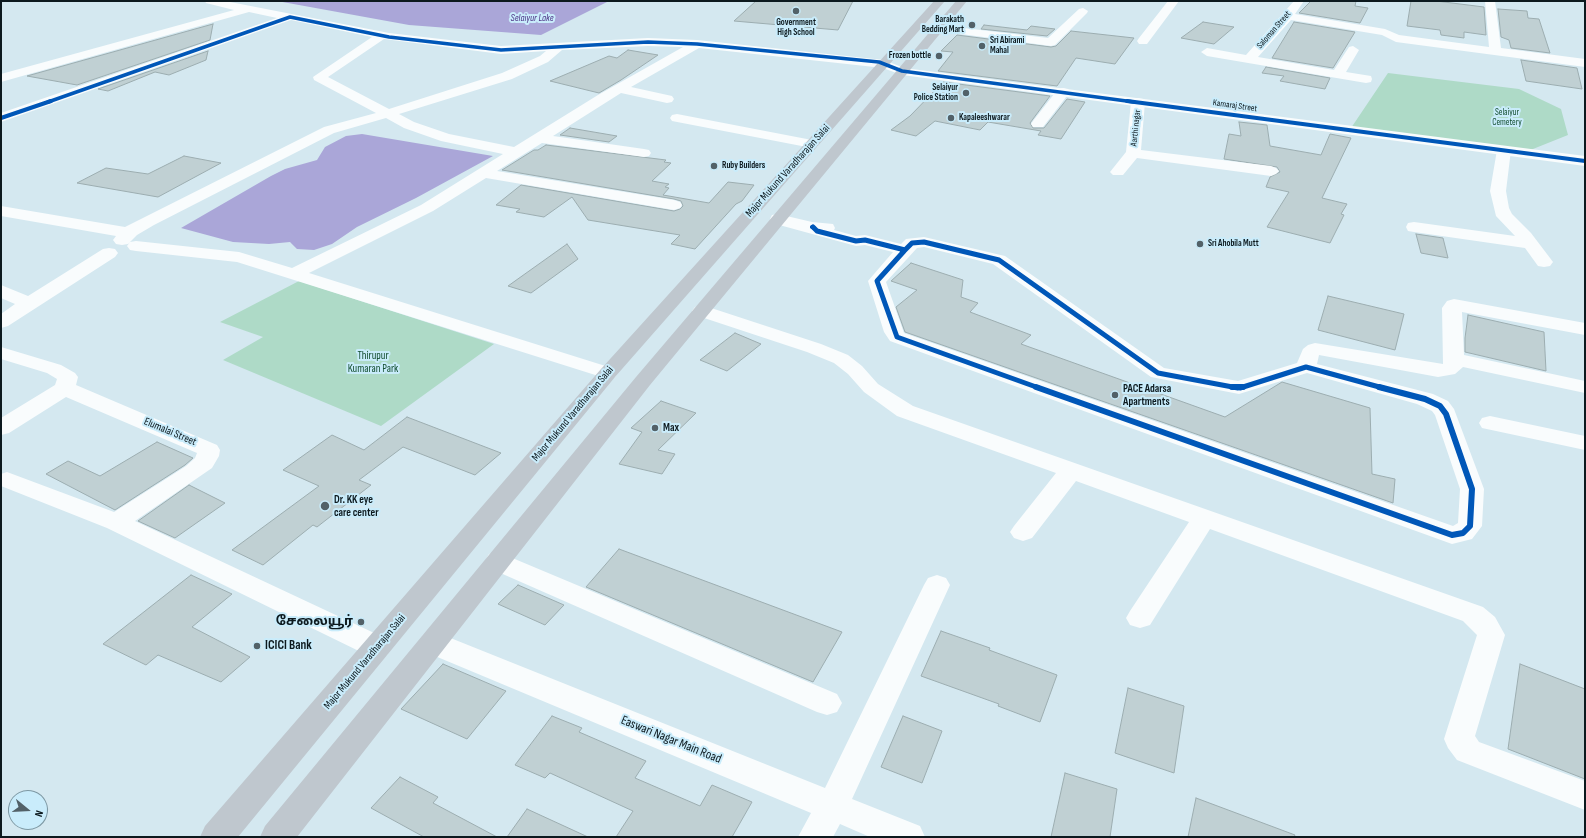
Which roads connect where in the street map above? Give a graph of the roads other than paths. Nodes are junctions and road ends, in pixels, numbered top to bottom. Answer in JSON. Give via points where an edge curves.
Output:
{"nodes":[{"id":1,"x":210,"y":1,"type":"edge"},
{"id":2,"x":940,"y":1,"type":"edge"},
{"id":3,"x":962,"y":1,"type":"edge"},
{"id":4,"x":1174,"y":1,"type":"edge"},
{"id":5,"x":1284,"y":1,"type":"edge"},
{"id":6,"x":1490,"y":1,"type":"edge"},
{"id":7,"x":1297,"y":2,"type":"edge"},
{"id":8,"x":249,"y":9,"type":"junction"},
{"id":9,"x":1083,"y":11,"type":"dead end"},
{"id":10,"x":1288,"y":16,"type":"junction"},
{"id":11,"x":290,"y":17,"type":"junction"},
{"id":12,"x":938,"y":28,"type":"junction"},
{"id":13,"x":381,"y":36,"type":"junction"},
{"id":14,"x":1143,"y":41,"type":"dead end"},
{"id":15,"x":1428,"y":42,"type":"junction"},
{"id":16,"x":697,"y":44,"type":"junction"},
{"id":17,"x":562,"y":47,"type":"junction"},
{"id":18,"x":1353,"y":50,"type":"dead end"},
{"id":19,"x":1495,"y":51,"type":"junction"},
{"id":20,"x":1207,"y":52,"type":"dead end"},
{"id":21,"x":1423,"y":56,"type":"dead end"},
{"id":22,"x":1249,"y":59,"type":"junction"},
{"id":23,"x":1585,"y":63,"type":"edge"},
{"id":24,"x":893,"y":67,"type":"junction"},
{"id":25,"x":1338,"y":74,"type":"junction"},
{"id":26,"x":1,"y":78,"type":"edge"},
{"id":27,"x":1366,"y":79,"type":"dead end"},
{"id":28,"x":620,"y":88,"type":"junction"},
{"id":29,"x":1064,"y":92,"type":"junction"},
{"id":30,"x":667,"y":99,"type":"dead end"},
{"id":31,"x":1138,"y":102,"type":"junction"},
{"id":32,"x":387,"y":114,"type":"junction"},
{"id":33,"x":1,"y":118,"type":"edge"},
{"id":34,"x":677,"y":118,"type":"dead end"},
{"id":35,"x":1038,"y":124,"type":"dead end"},
{"id":36,"x":539,"y":138,"type":"junction"},
{"id":37,"x":812,"y":144,"type":"junction"},
{"id":38,"x":1504,"y":150,"type":"junction"},
{"id":39,"x":517,"y":152,"type":"junction"},
{"id":40,"x":644,"y":153,"type":"dead end"},
{"id":41,"x":1133,"y":153,"type":"junction"},
{"id":42,"x":1585,"y":161,"type":"edge"},
{"id":43,"x":1271,"y":171,"type":"dead end"},
{"id":44,"x":1118,"y":172,"type":"dead end"},
{"id":45,"x":484,"y":173,"type":"junction"},
{"id":46,"x":674,"y":205,"type":"dead end"},
{"id":47,"x":1,"y":211,"type":"edge"},
{"id":48,"x":778,"y":219,"type":"junction"},
{"id":49,"x":1414,"y":227,"type":"dead end"},
{"id":50,"x":129,"y":239,"type":"junction"},
{"id":51,"x":1531,"y":244,"type":"junction"},
{"id":52,"x":905,"y":250,"type":"junction"},
{"id":53,"x":1544,"y":262,"type":"dead end"},
{"id":54,"x":294,"y":274,"type":"junction"},
{"id":55,"x":1,"y":291,"type":"edge"},
{"id":56,"x":30,"y":304,"type":"junction"},
{"id":57,"x":702,"y":311,"type":"junction"},
{"id":58,"x":1,"y":322,"type":"edge"},
{"id":59,"x":1585,"y":329,"type":"edge"},
{"id":60,"x":1,"y":353,"type":"edge"},
{"id":61,"x":1454,"y":359,"type":"junction"},
{"id":62,"x":1306,"y":367,"type":"junction"},
{"id":63,"x":608,"y":373,"type":"junction"},
{"id":64,"x":1585,"y":387,"type":"edge"},
{"id":65,"x":64,"y":388,"type":"junction"},
{"id":66,"x":1490,"y":423,"type":"dead end"},
{"id":67,"x":1,"y":428,"type":"edge"},
{"id":68,"x":1585,"y":443,"type":"edge"},
{"id":69,"x":1071,"y":471,"type":"junction"},
{"id":70,"x":7,"y":480,"type":"dead end"},
{"id":71,"x":1204,"y":518,"type":"junction"},
{"id":72,"x":116,"y":522,"type":"junction"},
{"id":73,"x":1023,"y":532,"type":"dead end"},
{"id":74,"x":498,"y":562,"type":"junction"},
{"id":75,"x":937,"y":585,"type":"dead end"},
{"id":76,"x":1140,"y":618,"type":"dead end"},
{"id":77,"x":433,"y":643,"type":"junction"},
{"id":78,"x":372,"y":645,"type":"junction"},
{"id":79,"x":827,"y":703,"type":"dead end"},
{"id":80,"x":1585,"y":796,"type":"edge"},
{"id":81,"x":833,"y":806,"type":"junction"},
{"id":82,"x":217,"y":837,"type":"edge"},
{"id":83,"x":277,"y":837,"type":"edge"},
{"id":84,"x":815,"y":837,"type":"edge"},
{"id":85,"x":908,"y":837,"type":"edge"}],
"edges":[{"from":1,"to":8,"type":"street","name":"Kamaraj Street"},
{"from":2,"to":24,"type":"main road","name":"Major Mukund Varadharajan Salai"},
{"from":3,"to":12,"type":"main road","name":"Major Mukund Varadharajan Salai"},
{"from":4,"to":14,"type":"street"},
{"from":5,"to":7,"type":"street"},
{"from":6,"to":19,"type":"street"},
{"from":7,"to":10,"type":"street","name":"Saloman Street"},
{"from":8,"to":11,"type":"street","name":"Kamaraj Street"},
{"from":8,"to":26,"type":"street"},
{"from":9,"to":12,"type":"street","via":[[1051,42]]},
{"from":10,"to":15,"type":"street"},
{"from":10,"to":22,"type":"street","name":"Saloman Street"},
{"from":11,"to":13,"type":"street","name":"Kamaraj Street"},
{"from":11,"to":33,"type":"street"},
{"from":12,"to":24,"type":"main road","name":"Major Mukund Varadharajan Salai"},
{"from":13,"to":17,"type":"street","name":"Kamaraj Street","via":[[501,50]]},
{"from":13,"to":32,"type":"street","via":[[319,77]]},
{"from":15,"to":19,"type":"street"},
{"from":15,"to":21,"type":"street"},
{"from":16,"to":17,"type":"street","name":"Kamaraj Street","via":[[648,42]]},
{"from":16,"to":24,"type":"street","name":"Kamaraj Street"},
{"from":16,"to":28,"type":"street"},
{"from":17,"to":32,"type":"street","via":[[544,59],[507,76]]},
{"from":18,"to":25,"type":"street"},
{"from":19,"to":23,"type":"street"},
{"from":20,"to":22,"type":"street"},
{"from":22,"to":25,"type":"street"},
{"from":24,"to":29,"type":"street","name":"Kamaraj Street"},
{"from":24,"to":37,"type":"main road","name":"Major Mukund Varadharajan Salai"},
{"from":24,"to":48,"type":"main road","name":"Major Mukund Varadharajan Salai"},
{"from":25,"to":27,"type":"street"},
{"from":28,"to":30,"type":"street"},
{"from":28,"to":36,"type":"street"},
{"from":29,"to":31,"type":"street","name":"Kamaraj Street"},
{"from":29,"to":35,"type":"street"},
{"from":31,"to":38,"type":"street","name":"Kamaraj Street"},
{"from":31,"to":41,"type":"street","name":"Aarthi nagar"},
{"from":32,"to":39,"type":"street","via":[[446,138]]},
{"from":32,"to":50,"type":"street","via":[[324,132],[148,221]]},
{"from":34,"to":37,"type":"street"},
{"from":36,"to":39,"type":"street"},
{"from":36,"to":40,"type":"street"},
{"from":37,"to":63,"type":"main road","name":"Major Mukund Varadharajan Salai"},
{"from":38,"to":42,"type":"street","name":"Kamaraj Street"},
{"from":38,"to":51,"type":"street","via":[[1498,199],[1504,216]]},
{"from":39,"to":45,"type":"street"},
{"from":41,"to":43,"type":"street"},
{"from":41,"to":44,"type":"street","name":"Aarthi nagar"},
{"from":45,"to":46,"type":"street"},
{"from":45,"to":54,"type":"street","via":[[427,208]]},
{"from":47,"to":50,"type":"street"},
{"from":48,"to":52,"type":"street","via":[[843,238],[866,240]]},
{"from":48,"to":57,"type":"main road","name":"Major Mukund Varadharajan Salai"},
{"from":49,"to":51,"type":"street"},
{"from":50,"to":54,"type":"street","via":[[238,257]]},
{"from":50,"to":56,"type":"street","via":[[124,252],[109,253]]},
{"from":51,"to":53,"type":"street"},
{"from":52,"to":62,"type":"street","via":[[918,241],[999,260],[1158,373],[1239,388]]},
{"from":52,"to":62,"type":"street","via":[[877,281],[897,337],[1452,535],[1463,534],[1470,526],[1472,489],[1446,414],[1440,406],[1425,399]]},
{"from":54,"to":63,"type":"street"},
{"from":55,"to":56,"type":"street"},
{"from":56,"to":58,"type":"street"},
{"from":57,"to":69,"type":"street","via":[[841,359],[871,388],[905,411]]},
{"from":57,"to":74,"type":"main road","name":"Major Mukund Varadharajan Salai"},
{"from":59,"to":61,"type":"street","via":[[1454,305]]},
{"from":60,"to":65,"type":"street","via":[[54,369],[68,377]]},
{"from":61,"to":62,"type":"street","via":[[1454,366],[1448,370],[1438,370],[1315,349],[1310,352]]},
{"from":61,"to":64,"type":"street"},
{"from":63,"to":78,"type":"main road","name":"Major Mukund Varadharajan Salai"},
{"from":65,"to":67,"type":"street"},
{"from":65,"to":72,"type":"street","name":"Elumalai Street","via":[[209,450],[204,463],[194,471]]},
{"from":66,"to":68,"type":"street"},
{"from":69,"to":71,"type":"street"},
{"from":69,"to":73,"type":"street"},
{"from":70,"to":72,"type":"street"},
{"from":71,"to":76,"type":"street"},
{"from":71,"to":80,"type":"street","via":[[1473,614],[1491,635],[1459,739],[1468,751]]},
{"from":72,"to":78,"type":"street"},
{"from":74,"to":77,"type":"main road","name":"Major Mukund Varadharajan Salai"},
{"from":74,"to":79,"type":"street"},
{"from":75,"to":81,"type":"street"},
{"from":77,"to":81,"type":"street","name":"Easwari Nagar Main Road"},
{"from":77,"to":83,"type":"main road","name":"Major Mukund Varadharajan Salai"},
{"from":78,"to":82,"type":"main road","name":"Major Mukund Varadharajan Salai"},
{"from":81,"to":84,"type":"street"},
{"from":81,"to":85,"type":"street","name":"Easwari Nagar Main Road"}]}
